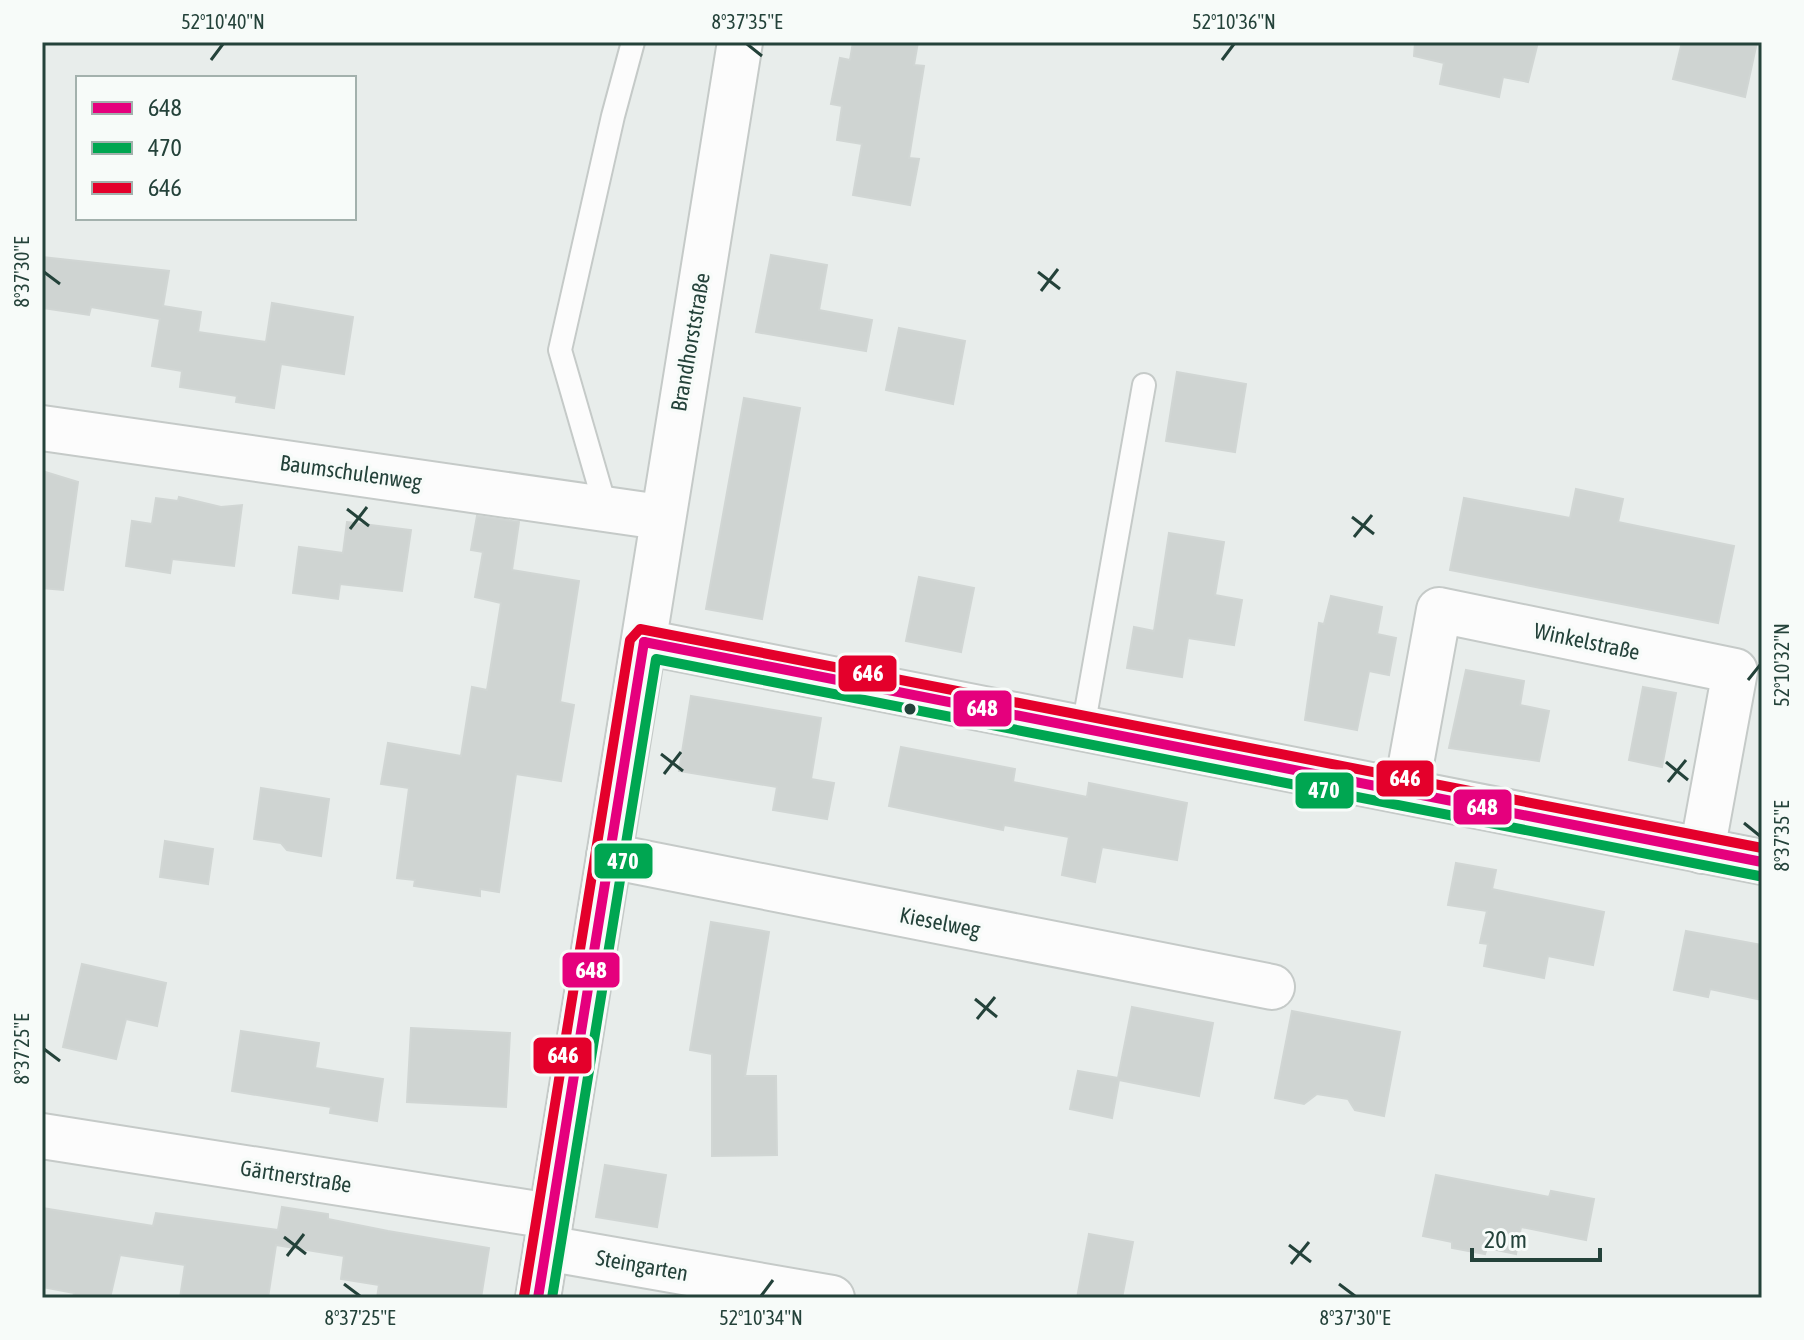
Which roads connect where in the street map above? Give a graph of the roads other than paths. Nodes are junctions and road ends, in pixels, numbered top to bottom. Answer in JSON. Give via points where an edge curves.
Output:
{"nodes":[{"id":1,"x":633,"y":42,"type":"edge"},
{"id":2,"x":740,"y":42,"type":"edge"},
{"id":3,"x":1144,"y":385,"type":"dead end"},
{"id":4,"x":42,"y":428,"type":"edge"},
{"id":5,"x":606,"y":509,"type":"junction"},
{"id":6,"x":660,"y":517,"type":"junction"},
{"id":7,"x":644,"y":642,"type":"junction"},
{"id":8,"x":1083,"y":728,"type":"junction"},
{"id":9,"x":1406,"y":791,"type":"junction"},
{"id":10,"x":1702,"y":851,"type":"junction"},
{"id":11,"x":609,"y":856,"type":"junction"},
{"id":12,"x":1762,"y":862,"type":"edge"},
{"id":13,"x":1272,"y":987,"type":"dead end"},
{"id":14,"x":42,"y":1136,"type":"edge"},
{"id":15,"x":548,"y":1232,"type":"junction"},
{"id":16,"x":538,"y":1298,"type":"edge"},
{"id":17,"x":832,"y":1298,"type":"edge"}],
"edges":[{"from":1,"to":5,"type":"lane","via":[[560,350]]},
{"from":2,"to":6,"type":"street","name":"Brandhorststraße"},
{"from":3,"to":8,"type":"lane"},
{"from":4,"to":5,"type":"street","name":"Baumschulenweg"},
{"from":5,"to":6,"type":"street","name":"Baumschulenweg"},
{"from":6,"to":7,"type":"street","name":"Brandhorststraße"},
{"from":7,"to":8,"type":"street"},
{"from":7,"to":11,"type":"street","name":"Brandhorststraße"},
{"from":8,"to":9,"type":"street"},
{"from":9,"to":10,"type":"street"},
{"from":9,"to":10,"type":"street","name":"Winkelstraße","via":[[1439,610],[1735,671]]},
{"from":10,"to":12,"type":"street"},
{"from":11,"to":13,"type":"street","name":"Kieselweg"},
{"from":11,"to":15,"type":"street","name":"Brandhorststraße"},
{"from":14,"to":15,"type":"street","name":"Gärtnerstraße"},
{"from":15,"to":16,"type":"street","name":"Brandhorststraße"},
{"from":15,"to":17,"type":"street","name":"Steingarten"}]}
